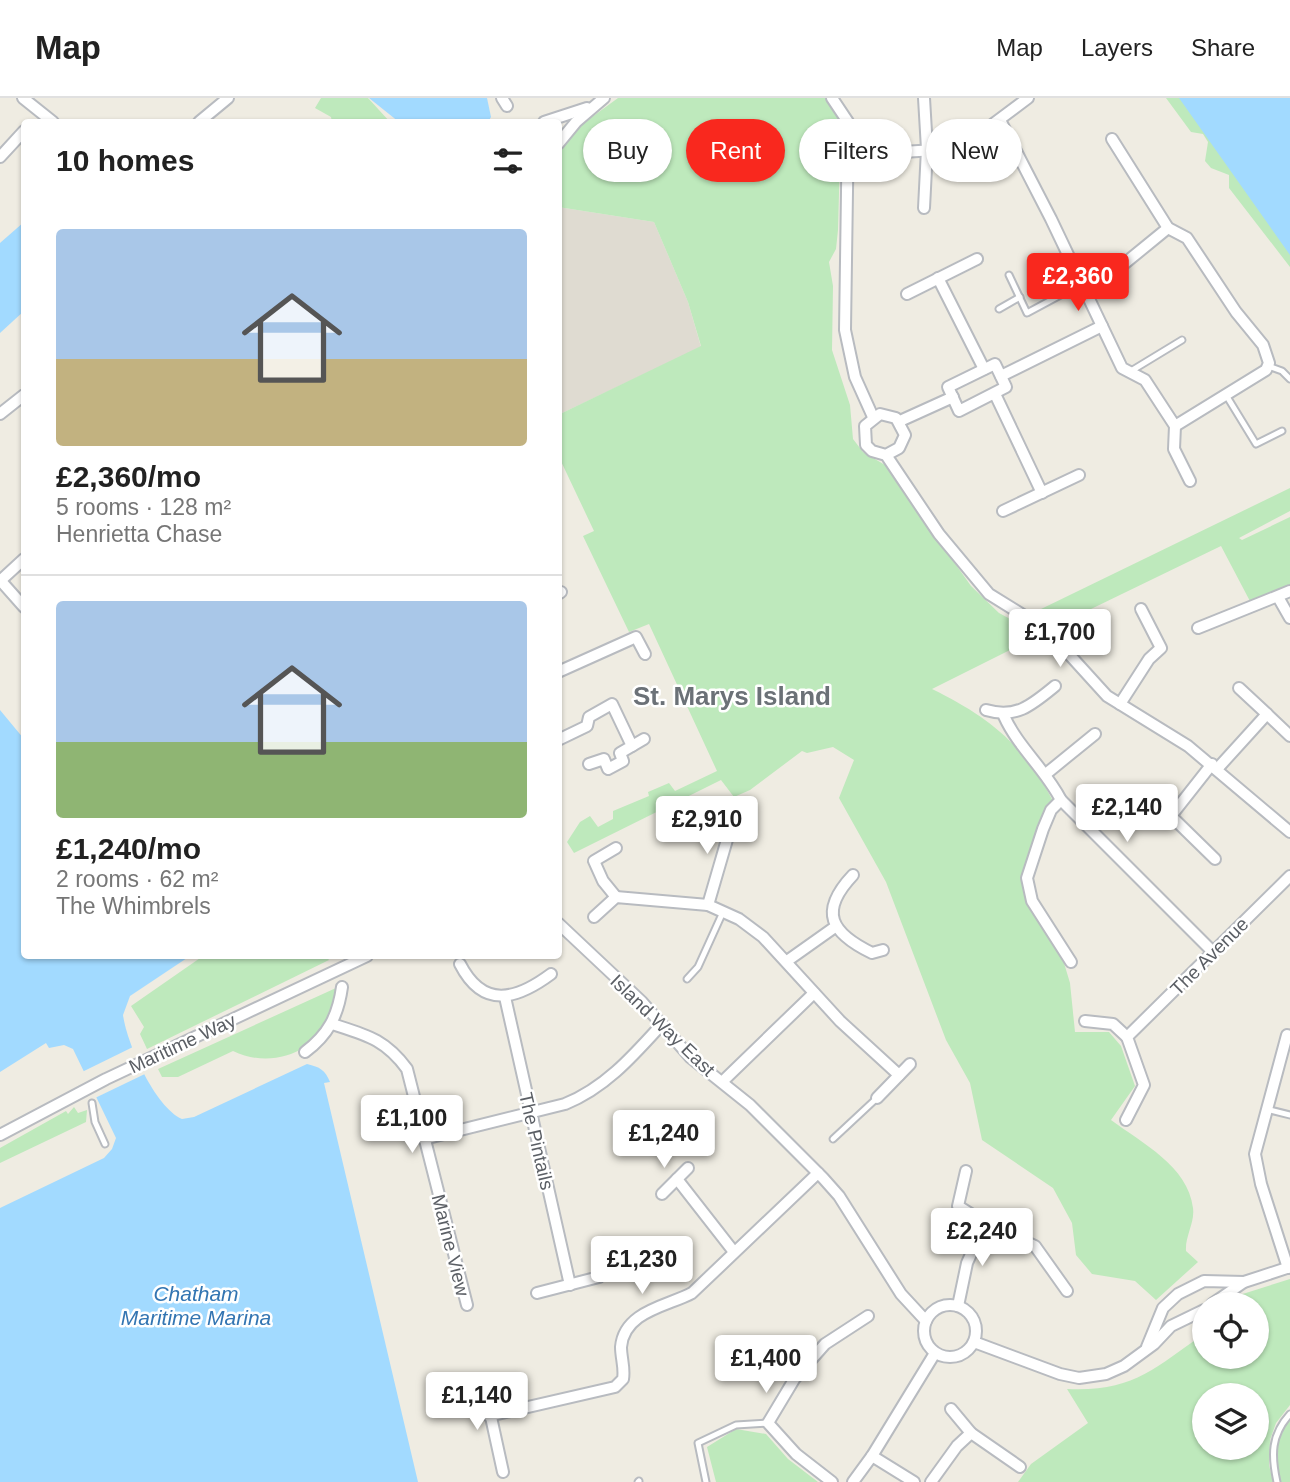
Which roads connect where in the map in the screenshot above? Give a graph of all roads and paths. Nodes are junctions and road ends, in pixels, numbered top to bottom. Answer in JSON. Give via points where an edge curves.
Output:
{"nodes":[{"id":1,"x":23,"y":98,"type":"edge"},
{"id":2,"x":228,"y":98,"type":"edge"},
{"id":3,"x":604,"y":98,"type":"edge"},
{"id":4,"x":832,"y":98,"type":"edge"},
{"id":5,"x":924,"y":98,"type":"edge"},
{"id":6,"x":1028,"y":98,"type":"edge"},
{"id":7,"x":592,"y":107,"type":"junction"},
{"id":8,"x":36,"y":118,"type":"edge"},
{"id":9,"x":203,"y":119,"type":"edge"},
{"id":10,"x":554,"y":119,"type":"edge"},
{"id":11,"x":1001,"y":119,"type":"edge"},
{"id":12,"x":926,"y":132,"type":"edge"},
{"id":13,"x":21,"y":134,"type":"edge"},
{"id":14,"x":1111,"y":138,"type":"dead end"},
{"id":15,"x":562,"y":140,"type":"edge"},
{"id":16,"x":0,"y":157,"type":"edge"},
{"id":17,"x":1022,"y":165,"type":"edge"},
{"id":18,"x":926,"y":169,"type":"edge"},
{"id":19,"x":924,"y":208,"type":"dead end"},
{"id":20,"x":1168,"y":228,"type":"junction"},
{"id":21,"x":977,"y":259,"type":"dead end"},
{"id":22,"x":1009,"y":275,"type":"dead end"},
{"id":23,"x":939,"y":278,"type":"junction"},
{"id":24,"x":1082,"y":286,"type":"junction"},
{"id":25,"x":907,"y":295,"type":"dead end"},
{"id":26,"x":1020,"y":297,"type":"junction"},
{"id":27,"x":999,"y":309,"type":"dead end"},
{"id":28,"x":1102,"y":326,"type":"junction"},
{"id":29,"x":1182,"y":340,"type":"dead end"},
{"id":30,"x":1268,"y":366,"type":"junction"},
{"id":31,"x":984,"y":369,"type":"junction"},
{"id":32,"x":1129,"y":372,"type":"junction"},
{"id":33,"x":1001,"y":376,"type":"junction"},
{"id":34,"x":1290,"y":379,"type":"edge"},
{"id":35,"x":995,"y":394,"type":"junction"},
{"id":36,"x":1226,"y":395,"type":"junction"},
{"id":37,"x":21,"y":397,"type":"edge"},
{"id":38,"x":953,"y":397,"type":"junction"},
{"id":39,"x":0,"y":414,"type":"edge"},
{"id":40,"x":873,"y":417,"type":"junction"},
{"id":41,"x":900,"y":421,"type":"junction"},
{"id":42,"x":1175,"y":426,"type":"junction"},
{"id":43,"x":1282,"y":431,"type":"dead end"},
{"id":44,"x":886,"y":455,"type":"junction"},
{"id":45,"x":1079,"y":475,"type":"dead end"},
{"id":46,"x":1190,"y":481,"type":"dead end"},
{"id":47,"x":1042,"y":493,"type":"junction"},
{"id":48,"x":1003,"y":511,"type":"dead end"},
{"id":49,"x":21,"y":562,"type":"edge"},
{"id":50,"x":0,"y":580,"type":"edge"},
{"id":51,"x":1290,"y":591,"type":"edge"},
{"id":52,"x":1278,"y":597,"type":"junction"},
{"id":53,"x":21,"y":604,"type":"edge"},
{"id":54,"x":1141,"y":608,"type":"dead end"},
{"id":55,"x":1290,"y":618,"type":"edge"},
{"id":56,"x":1198,"y":628,"type":"dead end"},
{"id":57,"x":645,"y":654,"type":"dead end"},
{"id":58,"x":562,"y":670,"type":"edge"},
{"id":59,"x":1055,"y":686,"type":"dead end"},
{"id":60,"x":1239,"y":688,"type":"dead end"},
{"id":61,"x":1120,"y":704,"type":"junction"},
{"id":62,"x":986,"y":710,"type":"dead end"},
{"id":63,"x":1267,"y":714,"type":"junction"},
{"id":64,"x":1004,"y":716,"type":"junction"},
{"id":65,"x":1095,"y":734,"type":"dead end"},
{"id":66,"x":1290,"y":736,"type":"edge"},
{"id":67,"x":562,"y":738,"type":"edge"},
{"id":68,"x":644,"y":739,"type":"dead end"},
{"id":69,"x":632,"y":746,"type":"junction"},
{"id":70,"x":589,"y":764,"type":"dead end"},
{"id":71,"x":1215,"y":766,"type":"junction"},
{"id":72,"x":1047,"y":773,"type":"junction"},
{"id":73,"x":1061,"y":800,"type":"junction"},
{"id":74,"x":722,"y":804,"type":"dead end"},
{"id":75,"x":1290,"y":832,"type":"edge"},
{"id":76,"x":616,"y":848,"type":"dead end"},
{"id":77,"x":1215,"y":859,"type":"dead end"},
{"id":78,"x":853,"y":875,"type":"dead end"},
{"id":79,"x":1290,"y":876,"type":"edge"},
{"id":80,"x":616,"y":897,"type":"junction"},
{"id":81,"x":708,"y":905,"type":"junction"},
{"id":82,"x":723,"y":912,"type":"junction"},
{"id":83,"x":594,"y":917,"type":"dead end"},
{"id":84,"x":562,"y":927,"type":"edge"},
{"id":85,"x":835,"y":927,"type":"junction"},
{"id":86,"x":883,"y":950,"type":"dead end"},
{"id":87,"x":1213,"y":952,"type":"junction"},
{"id":88,"x":361,"y":959,"type":"edge"},
{"id":89,"x":787,"y":961,"type":"junction"},
{"id":90,"x":1071,"y":962,"type":"dead end"},
{"id":91,"x":460,"y":964,"type":"dead end"},
{"id":92,"x":551,"y":974,"type":"dead end"},
{"id":93,"x":687,"y":979,"type":"dead end"},
{"id":94,"x":342,"y":987,"type":"dead end"},
{"id":95,"x":814,"y":993,"type":"junction"},
{"id":96,"x":505,"y":997,"type":"junction"},
{"id":97,"x":1085,"y":1021,"type":"dead end"},
{"id":98,"x":332,"y":1024,"type":"junction"},
{"id":99,"x":662,"y":1024,"type":"junction"},
{"id":100,"x":1290,"y":1036,"type":"edge"},
{"id":101,"x":1127,"y":1037,"type":"junction"},
{"id":102,"x":305,"y":1052,"type":"dead end"},
{"id":103,"x":910,"y":1064,"type":"dead end"},
{"id":104,"x":899,"y":1075,"type":"junction"},
{"id":105,"x":722,"y":1082,"type":"junction"},
{"id":106,"x":877,"y":1098,"type":"joint"},
{"id":107,"x":92,"y":1103,"type":"dead end"},
{"id":108,"x":1266,"y":1109,"type":"junction"},
{"id":109,"x":530,"y":1113,"type":"junction"},
{"id":110,"x":1290,"y":1115,"type":"edge"},
{"id":111,"x":1126,"y":1120,"type":"dead end"},
{"id":112,"x":0,"y":1135,"type":"edge"},
{"id":113,"x":424,"y":1139,"type":"junction"},
{"id":114,"x":833,"y":1139,"type":"dead end"},
{"id":115,"x":105,"y":1144,"type":"dead end"},
{"id":116,"x":688,"y":1168,"type":"dead end"},
{"id":117,"x":966,"y":1171,"type":"dead end"},
{"id":118,"x":818,"y":1173,"type":"junction"},
{"id":119,"x":677,"y":1180,"type":"junction"},
{"id":120,"x":662,"y":1194,"type":"dead end"},
{"id":121,"x":985,"y":1223,"type":"junction"},
{"id":122,"x":734,"y":1252,"type":"junction"},
{"id":123,"x":1289,"y":1268,"type":"edge"},
{"id":124,"x":599,"y":1277,"type":"dead end"},
{"id":125,"x":1244,"y":1282,"type":"junction"},
{"id":126,"x":570,"y":1285,"type":"junction"},
{"id":127,"x":1067,"y":1291,"type":"dead end"},
{"id":128,"x":1229,"y":1292,"type":"edge"},
{"id":129,"x":537,"y":1293,"type":"dead end"},
{"id":130,"x":467,"y":1305,"type":"dead end"},
{"id":131,"x":958,"y":1306,"type":"junction"},
{"id":132,"x":868,"y":1316,"type":"dead end"},
{"id":133,"x":1192,"y":1316,"type":"edge"},
{"id":134,"x":926,"y":1321,"type":"junction"},
{"id":135,"x":974,"y":1342,"type":"junction"},
{"id":136,"x":1147,"y":1347,"type":"junction"},
{"id":137,"x":935,"y":1353,"type":"junction"},
{"id":138,"x":484,"y":1385,"type":"dead end"},
{"id":139,"x":951,"y":1409,"type":"dead end"},
{"id":140,"x":1290,"y":1414,"type":"edge"},
{"id":141,"x":489,"y":1416,"type":"junction"},
{"id":142,"x":768,"y":1423,"type":"junction"},
{"id":143,"x":971,"y":1433,"type":"junction"},
{"id":144,"x":872,"y":1457,"type":"junction"},
{"id":145,"x":1020,"y":1467,"type":"dead end"},
{"id":146,"x":503,"y":1472,"type":"dead end"},
{"id":147,"x":706,"y":1482,"type":"edge"},
{"id":148,"x":832,"y":1482,"type":"edge"},
{"id":149,"x":853,"y":1482,"type":"edge"},
{"id":150,"x":914,"y":1482,"type":"edge"},
{"id":151,"x":931,"y":1482,"type":"edge"},
{"id":152,"x":1277,"y":1482,"type":"edge"}],
"edges":[{"from":1,"to":8,"type":"street"},
{"from":2,"to":9,"type":"street"},
{"from":3,"to":7,"type":"street"},
{"from":4,"to":40,"type":"street","via":[[848,121],[845,330],[855,377]]},
{"from":5,"to":12,"type":"street"},
{"from":6,"to":11,"type":"street"},
{"from":7,"to":10,"type":"street"},
{"from":7,"to":15,"type":"street"},
{"from":13,"to":16,"type":"street"},
{"from":14,"to":20,"type":"street"},
{"from":17,"to":24,"type":"street"},
{"from":18,"to":19,"type":"street"},
{"from":20,"to":24,"type":"street","via":[[1119,268]]},
{"from":20,"to":30,"type":"street","via":[[1187,238],[1263,345]]},
{"from":21,"to":23,"type":"street"},
{"from":22,"to":26,"type":"lane"},
{"from":23,"to":25,"type":"street"},
{"from":23,"to":31,"type":"street"},
{"from":24,"to":26,"type":"lane","via":[[1027,313]]},
{"from":24,"to":28,"type":"street"},
{"from":26,"to":27,"type":"lane"},
{"from":28,"to":32,"type":"street","via":[[1122,368]]},
{"from":28,"to":33,"type":"street"},
{"from":29,"to":32,"type":"lane"},
{"from":30,"to":34,"type":"lane"},
{"from":30,"to":36,"type":"street"},
{"from":31,"to":33,"type":"street","via":[[995,364]]},
{"from":31,"to":38,"type":"street","via":[[948,387]]},
{"from":32,"to":42,"type":"street","via":[[1145,380]]},
{"from":33,"to":35,"type":"street","via":[[1006,387]]},
{"from":35,"to":38,"type":"street","via":[[959,411]]},
{"from":35,"to":47,"type":"street"},
{"from":36,"to":42,"type":"street"},
{"from":36,"to":43,"type":"lane","via":[[1256,444]]},
{"from":37,"to":39,"type":"street"},
{"from":38,"to":41,"type":"street"},
{"from":40,"to":41,"type":"street","via":[[885,414]]},
{"from":40,"to":44,"type":"street","via":[[865,426],[864,440],[873,451]]},
{"from":41,"to":44,"type":"street","via":[[903,442]]},
{"from":42,"to":46,"type":"street","via":[[1174,449]]},
{"from":44,"to":61,"type":"street","via":[[972,577],[1007,608],[1047,629],[1089,680]]},
{"from":45,"to":47,"type":"street"},
{"from":47,"to":48,"type":"street"},
{"from":49,"to":50,"type":"street"},
{"from":50,"to":53,"type":"street"},
{"from":51,"to":52,"type":"street"},
{"from":52,"to":55,"type":"street"},
{"from":52,"to":56,"type":"street"},
{"from":54,"to":61,"type":"street","via":[[1161,648]]},
{"from":57,"to":58,"type":"street","via":[[636,637]]},
{"from":59,"to":64,"type":"street","via":[[1034,704]]},
{"from":60,"to":63,"type":"street"},
{"from":61,"to":71,"type":"street"},
{"from":62,"to":64,"type":"street"},
{"from":63,"to":66,"type":"street"},
{"from":63,"to":71,"type":"street"},
{"from":64,"to":72,"type":"street"},
{"from":65,"to":72,"type":"street"},
{"from":67,"to":69,"type":"street","via":[[587,726],[589,717],[612,704]]},
{"from":68,"to":69,"type":"street"},
{"from":69,"to":70,"type":"street","via":[[620,753],[623,761],[608,769],[604,759]]},
{"from":71,"to":75,"type":"street"},
{"from":71,"to":77,"type":"street","via":[[1171,816]]},
{"from":72,"to":73,"type":"street"},
{"from":73,"to":87,"type":"street"},
{"from":73,"to":90,"type":"street","via":[[1051,810],[1027,878],[1032,901]]},
{"from":74,"to":81,"type":"street","via":[[733,819]]},
{"from":76,"to":80,"type":"street","via":[[594,861]]},
{"from":78,"to":85,"type":"street","via":[[834,901]]},
{"from":79,"to":87,"type":"street","name":"The Avenue"},
{"from":80,"to":81,"type":"street"},
{"from":80,"to":83,"type":"street"},
{"from":81,"to":82,"type":"street"},
{"from":82,"to":89,"type":"street","via":[[763,937]]},
{"from":82,"to":93,"type":"lane"},
{"from":84,"to":99,"type":"street","name":"Island Way East"},
{"from":85,"to":86,"type":"street","via":[[872,953]]},
{"from":85,"to":89,"type":"street"},
{"from":87,"to":101,"type":"street","name":"The Avenue"},
{"from":88,"to":112,"type":"street","name":"Maritime Way"},
{"from":89,"to":95,"type":"street"},
{"from":91,"to":96,"type":"street","via":[[467,978],[480,988]]},
{"from":92,"to":96,"type":"street","via":[[529,991]]},
{"from":94,"to":98,"type":"street"},
{"from":95,"to":104,"type":"street"},
{"from":95,"to":105,"type":"street"},
{"from":96,"to":109,"type":"street","name":"The Pintails"},
{"from":97,"to":101,"type":"street","via":[[1113,1024]]},
{"from":98,"to":102,"type":"street"},
{"from":98,"to":113,"type":"street","name":"Marine View","via":[[373,1037],[393,1050],[407,1069]]},
{"from":99,"to":105,"type":"street","name":"Island Way East","via":[[690,1057]]},
{"from":99,"to":109,"type":"street","via":[[600,1087],[565,1104]]},
{"from":100,"to":108,"type":"street"},
{"from":101,"to":111,"type":"street","via":[[1144,1085]]},
{"from":103,"to":104,"type":"street"},
{"from":104,"to":106,"type":"street"},
{"from":105,"to":118,"type":"street","name":"Island Way East"},
{"from":106,"to":114,"type":"lane"},
{"from":107,"to":115,"type":"lane","via":[[96,1133]]},
{"from":108,"to":110,"type":"lane"},
{"from":108,"to":123,"type":"street","via":[[1256,1166]]},
{"from":109,"to":113,"type":"street"},
{"from":109,"to":126,"type":"street","name":"The Pintails"},
{"from":113,"to":130,"type":"street","name":"Marine View"},
{"from":116,"to":119,"type":"street"},
{"from":117,"to":121,"type":"street","via":[[958,1206]]},
{"from":118,"to":122,"type":"street"},
{"from":118,"to":134,"type":"street","name":"Island Way East","via":[[839,1196],[901,1294]]},
{"from":119,"to":120,"type":"street"},
{"from":119,"to":122,"type":"street"},
{"from":121,"to":127,"type":"street","via":[[1035,1246]]},
{"from":121,"to":131,"type":"street","via":[[967,1263]]},
{"from":122,"to":141,"type":"street","via":[[692,1293],[651,1308],[632,1323],[621,1346],[623,1379],[615,1387]]},
{"from":123,"to":125,"type":"street"},
{"from":124,"to":126,"type":"street"},
{"from":125,"to":128,"type":"street"},
{"from":125,"to":136,"type":"street","via":[[1204,1281],[1178,1294],[1163,1308]]},
{"from":126,"to":129,"type":"street"},
{"from":131,"to":134,"type":"street","via":[[941,1307]]},
{"from":131,"to":135,"type":"street","via":[[974,1320]]},
{"from":132,"to":142,"type":"street","via":[[825,1343],[795,1378]]},
{"from":133,"to":136,"type":"street","via":[[1171,1326]]},
{"from":134,"to":137,"type":"street","name":"Island Way East","via":[[924,1335]]},
{"from":135,"to":136,"type":"street","via":[[1079,1378],[1118,1369]]},
{"from":135,"to":137,"type":"street","via":[[969,1350],[953,1357]]},
{"from":137,"to":144,"type":"street"},
{"from":138,"to":141,"type":"street"},
{"from":139,"to":143,"type":"street"},
{"from":140,"to":152,"type":"lane","via":[[1273,1441]]},
{"from":141,"to":146,"type":"street"},
{"from":142,"to":147,"type":"lane","via":[[736,1425],[698,1443]]},
{"from":142,"to":148,"type":"street","via":[[796,1454]]},
{"from":143,"to":145,"type":"street"},
{"from":143,"to":151,"type":"street"},
{"from":144,"to":149,"type":"street"},
{"from":144,"to":150,"type":"street"}]}
